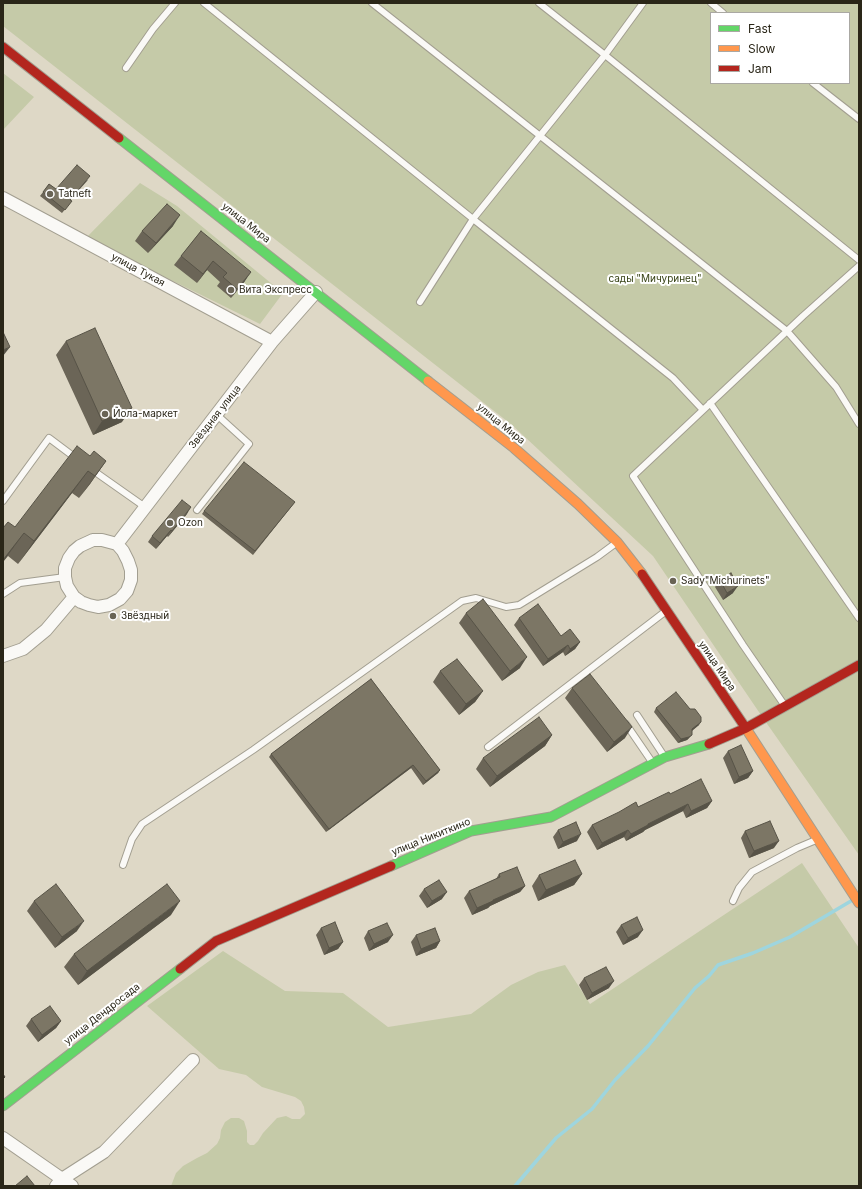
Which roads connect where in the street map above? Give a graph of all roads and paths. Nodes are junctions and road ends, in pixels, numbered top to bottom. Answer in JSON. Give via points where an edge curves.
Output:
{"nodes":[{"id":1,"x":175,"y":3,"type":"edge"},
{"id":2,"x":204,"y":3,"type":"edge"},
{"id":3,"x":372,"y":3,"type":"edge"},
{"id":4,"x":539,"y":3,"type":"edge"},
{"id":5,"x":643,"y":3,"type":"edge"},
{"id":6,"x":711,"y":3,"type":"edge"},
{"id":7,"x":722,"y":12,"type":"edge"},
{"id":8,"x":3,"y":47,"type":"edge"},
{"id":9,"x":605,"y":54,"type":"junction"},
{"id":10,"x":126,"y":68,"type":"dead end"},
{"id":11,"x":814,"y":84,"type":"edge"},
{"id":12,"x":859,"y":119,"type":"edge"},
{"id":13,"x":540,"y":137,"type":"junction"},
{"id":14,"x":3,"y":198,"type":"edge"},
{"id":15,"x":473,"y":219,"type":"junction"},
{"id":16,"x":859,"y":260,"type":"edge"},
{"id":17,"x":859,"y":266,"type":"edge"},
{"id":18,"x":316,"y":292,"type":"junction"},
{"id":19,"x":420,"y":302,"type":"dead end"},
{"id":20,"x":787,"y":331,"type":"junction"},
{"id":21,"x":272,"y":342,"type":"junction"},
{"id":22,"x":710,"y":403,"type":"junction"},
{"id":23,"x":703,"y":410,"type":"junction"},
{"id":24,"x":216,"y":415,"type":"junction"},
{"id":25,"x":859,"y":424,"type":"edge"},
{"id":26,"x":80,"y":461,"type":"edge"},
{"id":27,"x":86,"y":465,"type":"edge"},
{"id":28,"x":3,"y":502,"type":"edge"},
{"id":29,"x":145,"y":507,"type":"junction"},
{"id":30,"x":197,"y":510,"type":"dead end"},
{"id":31,"x":617,"y":542,"type":"junction"},
{"id":32,"x":117,"y":544,"type":"junction"},
{"id":33,"x":65,"y":577,"type":"junction"},
{"id":34,"x":3,"y":594,"type":"edge"},
{"id":35,"x":74,"y":597,"type":"junction"},
{"id":36,"x":667,"y":610,"type":"junction"},
{"id":37,"x":859,"y":618,"type":"edge"},
{"id":38,"x":3,"y":656,"type":"edge"},
{"id":39,"x":859,"y":664,"type":"edge"},
{"id":40,"x":587,"y":671,"type":"junction"},
{"id":41,"x":591,"y":677,"type":"edge"},
{"id":42,"x":785,"y":706,"type":"junction"},
{"id":43,"x":637,"y":715,"type":"dead end"},
{"id":44,"x":622,"y":718,"type":"edge"},
{"id":45,"x":746,"y":728,"type":"junction"},
{"id":46,"x":488,"y":746,"type":"dead end"},
{"id":47,"x":665,"y":757,"type":"junction"},
{"id":48,"x":653,"y":763,"type":"junction"},
{"id":49,"x":818,"y":840,"type":"junction"},
{"id":50,"x":123,"y":865,"type":"dead end"},
{"id":51,"x":733,"y":901,"type":"dead end"},
{"id":52,"x":859,"y":903,"type":"edge"},
{"id":53,"x":216,"y":941,"type":"joint"},
{"id":54,"x":193,"y":1060,"type":"dead end"},
{"id":55,"x":3,"y":1106,"type":"edge"},
{"id":56,"x":3,"y":1138,"type":"edge"},
{"id":57,"x":63,"y":1184,"type":"edge"}],
"edges":[{"from":1,"to":10,"type":"lane"},
{"from":2,"to":15,"type":"lane"},
{"from":3,"to":13,"type":"lane"},
{"from":4,"to":9,"type":"lane"},
{"from":5,"to":9,"type":"lane"},
{"from":6,"to":7,"type":"lane"},
{"from":8,"to":18,"type":"main road","name":"улица Мира"},
{"from":9,"to":13,"type":"lane"},
{"from":9,"to":16,"type":"lane"},
{"from":11,"to":12,"type":"lane"},
{"from":13,"to":15,"type":"lane"},
{"from":13,"to":20,"type":"lane"},
{"from":14,"to":21,"type":"street","name":"улица Тукая"},
{"from":15,"to":19,"type":"lane"},
{"from":15,"to":23,"type":"lane","via":[[673,378]]},
{"from":17,"to":20,"type":"lane"},
{"from":18,"to":21,"type":"street","name":"Звёздная улица"},
{"from":18,"to":31,"type":"main road","name":"улица Мира","via":[[514,448]]},
{"from":20,"to":22,"type":"lane"},
{"from":20,"to":25,"type":"lane","via":[[836,387]]},
{"from":21,"to":24,"type":"street","name":"Звёздная улица"},
{"from":22,"to":23,"type":"lane"},
{"from":22,"to":37,"type":"lane"},
{"from":23,"to":42,"type":"lane","via":[[633,476]]},
{"from":24,"to":29,"type":"street","name":"Звёздная улица"},
{"from":24,"to":30,"type":"lane","via":[[249,444]]},
{"from":26,"to":28,"type":"lane","via":[[49,438]]},
{"from":27,"to":29,"type":"lane"},
{"from":29,"to":32,"type":"street","name":"Звёздная улица"},
{"from":31,"to":36,"type":"main road","name":"улица Мира"},
{"from":31,"to":50,"type":"lane","via":[[519,605],[506,607],[476,598],[462,601],[253,750],[142,824],[132,839]]},
{"from":32,"to":33,"type":"street","via":[[93,540],[80,546],[69,558]]},
{"from":32,"to":35,"type":"street","via":[[126,556],[131,570],[127,591],[109,605],[98,607]]},
{"from":33,"to":34,"type":"lane","via":[[20,583]]},
{"from":33,"to":35,"type":"street"},
{"from":35,"to":38,"type":"street","via":[[46,630],[23,649]]},
{"from":36,"to":40,"type":"lane"},
{"from":36,"to":45,"type":"main road","name":"улица Мира"},
{"from":39,"to":42,"type":"main road","name":"улица Никиткино"},
{"from":40,"to":41,"type":"lane"},
{"from":40,"to":46,"type":"lane"},
{"from":42,"to":45,"type":"main road","name":"улица Никиткино"},
{"from":43,"to":47,"type":"lane"},
{"from":44,"to":48,"type":"lane"},
{"from":45,"to":47,"type":"main road","name":"улица Никиткино","via":[[708,744]]},
{"from":45,"to":49,"type":"main road","name":"улица Мира"},
{"from":47,"to":48,"type":"main road","name":"улица Никиткино"},
{"from":48,"to":53,"type":"main road","name":"улица Никиткино","via":[[551,816],[470,831]]},
{"from":49,"to":51,"type":"lane","via":[[796,848],[752,872],[739,888]]},
{"from":49,"to":52,"type":"main road","name":"улица Мира"},
{"from":53,"to":55,"type":"main road","name":"улица Дендросада"},
{"from":54,"to":57,"type":"street","via":[[104,1152]]},
{"from":56,"to":57,"type":"street"}]}
